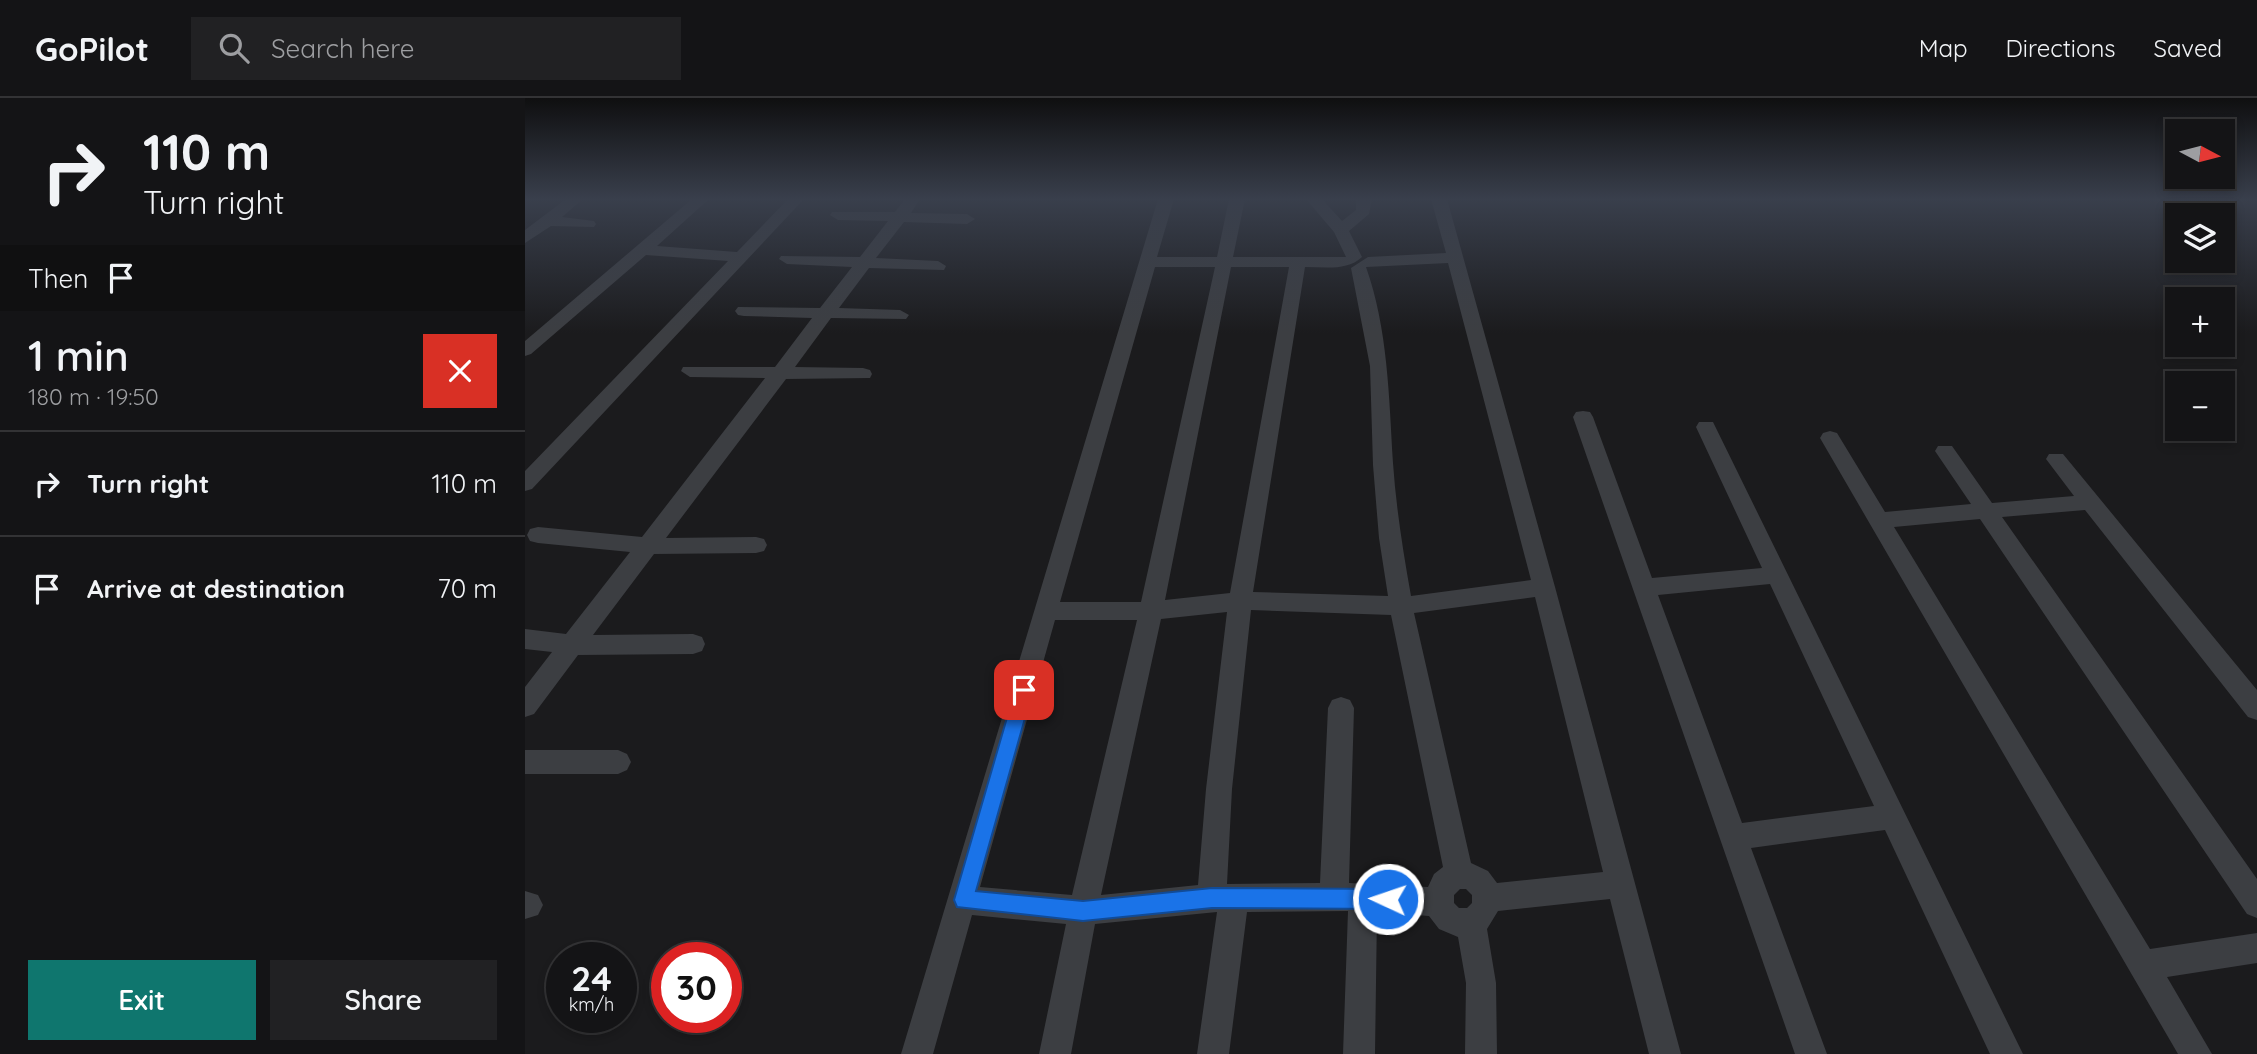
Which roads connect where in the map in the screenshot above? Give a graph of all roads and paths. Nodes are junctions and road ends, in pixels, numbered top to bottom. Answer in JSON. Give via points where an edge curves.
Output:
{"nodes":[{"id":1,"x":650,"y":244,"type":"edge"},
{"id":2,"x":755,"y":244,"type":"edge"},
{"id":3,"x":880,"y":244,"type":"edge"},
{"id":4,"x":1155,"y":244,"type":"edge"},
{"id":5,"x":1228,"y":244,"type":"edge"},
{"id":6,"x":1348,"y":244,"type":"edge"},
{"id":7,"x":1450,"y":244,"type":"edge"},
{"id":8,"x":643,"y":250,"type":"junction"},
{"id":9,"x":742,"y":257,"type":"junction"},
{"id":10,"x":1454,"y":258,"type":"junction"},
{"id":11,"x":787,"y":259,"type":"dead end"},
{"id":12,"x":1150,"y":262,"type":"junction"},
{"id":13,"x":1224,"y":262,"type":"junction"},
{"id":14,"x":1298,"y":262,"type":"junction"},
{"id":15,"x":1357,"y":262,"type":"junction"},
{"id":16,"x":865,"y":263,"type":"junction"},
{"id":17,"x":938,"y":266,"type":"dead end"},
{"id":18,"x":744,"y":311,"type":"dead end"},
{"id":19,"x":825,"y":315,"type":"junction"},
{"id":20,"x":900,"y":315,"type":"dead end"},
{"id":21,"x":525,"y":350,"type":"edge"},
{"id":22,"x":690,"y":370,"type":"dead end"},
{"id":23,"x":779,"y":374,"type":"junction"},
{"id":24,"x":863,"y":374,"type":"dead end"},
{"id":25,"x":1583,"y":417,"type":"dead end"},
{"id":26,"x":1706,"y":427,"type":"dead end"},
{"id":27,"x":1830,"y":438,"type":"dead end"},
{"id":28,"x":1945,"y":452,"type":"dead end"},
{"id":29,"x":2056,"y":458,"type":"dead end"},
{"id":30,"x":525,"y":484,"type":"edge"},
{"id":31,"x":2092,"y":502,"type":"junction"},
{"id":32,"x":1985,"y":511,"type":"junction"},
{"id":33,"x":1879,"y":520,"type":"junction"},
{"id":34,"x":538,"y":535,"type":"dead end"},
{"id":35,"x":756,"y":545,"type":"dead end"},
{"id":36,"x":648,"y":546,"type":"junction"},
{"id":37,"x":1775,"y":575,"type":"junction"},
{"id":38,"x":1543,"y":587,"type":"junction"},
{"id":39,"x":1643,"y":588,"type":"junction"},
{"id":40,"x":1240,"y":601,"type":"junction"},
{"id":41,"x":1401,"y":606,"type":"junction"},
{"id":42,"x":1047,"y":611,"type":"junction"},
{"id":43,"x":1151,"y":611,"type":"junction"},
{"id":44,"x":525,"y":639,"type":"edge"},
{"id":45,"x":693,"y":644,"type":"dead end"},
{"id":46,"x":572,"y":645,"type":"junction"},
{"id":47,"x":525,"y":706,"type":"edge"},
{"id":48,"x":1341,"y":708,"type":"dead end"},
{"id":49,"x":2257,"y":709,"type":"edge"},
{"id":50,"x":525,"y":762,"type":"edge"},
{"id":51,"x":618,"y":762,"type":"dead end"},
{"id":52,"x":1891,"y":816,"type":"junction"},
{"id":53,"x":1733,"y":837,"type":"junction"},
{"id":54,"x":1459,"y":874,"type":"junction"},
{"id":55,"x":1621,"y":884,"type":"junction"},
{"id":56,"x":1349,"y":897,"type":"junction"},
{"id":57,"x":1223,"y":898,"type":"junction"},
{"id":58,"x":1489,"y":898,"type":"junction"},
{"id":59,"x":964,"y":900,"type":"junction"},
{"id":60,"x":1439,"y":902,"type":"junction"},
{"id":61,"x":2257,"y":904,"type":"edge"},
{"id":62,"x":1083,"y":911,"type":"junction"},
{"id":63,"x":1471,"y":923,"type":"junction"},
{"id":64,"x":2257,"y":948,"type":"edge"},
{"id":65,"x":2143,"y":965,"type":"junction"},
{"id":66,"x":917,"y":1054,"type":"edge"},
{"id":67,"x":1055,"y":1054,"type":"edge"},
{"id":68,"x":1213,"y":1054,"type":"edge"},
{"id":69,"x":1359,"y":1054,"type":"edge"},
{"id":70,"x":1481,"y":1054,"type":"edge"},
{"id":71,"x":1665,"y":1054,"type":"edge"},
{"id":72,"x":1811,"y":1054,"type":"edge"},
{"id":73,"x":2007,"y":1054,"type":"edge"},
{"id":74,"x":2196,"y":1054,"type":"edge"}],
"edges":[{"from":1,"to":8,"type":"street"},
{"from":2,"to":9,"type":"street"},
{"from":3,"to":16,"type":"street"},
{"from":4,"to":12,"type":"street"},
{"from":5,"to":13,"type":"street"},
{"from":6,"to":15,"type":"street"},
{"from":7,"to":10,"type":"street"},
{"from":8,"to":9,"type":"street"},
{"from":8,"to":21,"type":"street"},
{"from":9,"to":30,"type":"street"},
{"from":10,"to":15,"type":"street"},
{"from":10,"to":38,"type":"street"},
{"from":11,"to":16,"type":"street"},
{"from":12,"to":13,"type":"street"},
{"from":12,"to":42,"type":"street"},
{"from":13,"to":14,"type":"street"},
{"from":13,"to":43,"type":"street"},
{"from":14,"to":15,"type":"street"},
{"from":14,"to":40,"type":"street"},
{"from":15,"to":41,"type":"street","via":[[1378,366],[1383,466]]},
{"from":16,"to":17,"type":"street"},
{"from":16,"to":19,"type":"street"},
{"from":18,"to":19,"type":"street"},
{"from":19,"to":20,"type":"street"},
{"from":19,"to":23,"type":"street"},
{"from":22,"to":23,"type":"street"},
{"from":23,"to":24,"type":"street"},
{"from":23,"to":36,"type":"street"},
{"from":25,"to":39,"type":"street"},
{"from":26,"to":37,"type":"street"},
{"from":27,"to":33,"type":"street"},
{"from":28,"to":32,"type":"street"},
{"from":29,"to":31,"type":"street"},
{"from":31,"to":32,"type":"street"},
{"from":31,"to":49,"type":"street"},
{"from":32,"to":33,"type":"street"},
{"from":32,"to":61,"type":"street"},
{"from":33,"to":65,"type":"street"},
{"from":34,"to":36,"type":"street"},
{"from":35,"to":36,"type":"street"},
{"from":36,"to":46,"type":"street"},
{"from":37,"to":39,"type":"street"},
{"from":37,"to":52,"type":"street"},
{"from":38,"to":41,"type":"street"},
{"from":38,"to":55,"type":"street"},
{"from":39,"to":53,"type":"street"},
{"from":40,"to":41,"type":"street"},
{"from":40,"to":43,"type":"street"},
{"from":40,"to":57,"type":"street","via":[[1219,789]]},
{"from":41,"to":54,"type":"street"},
{"from":42,"to":43,"type":"street"},
{"from":42,"to":59,"type":"street"},
{"from":43,"to":62,"type":"street"},
{"from":44,"to":46,"type":"street"},
{"from":45,"to":46,"type":"street"},
{"from":46,"to":47,"type":"street"},
{"from":48,"to":56,"type":"street"},
{"from":50,"to":51,"type":"street"},
{"from":52,"to":53,"type":"street"},
{"from":52,"to":73,"type":"street"},
{"from":53,"to":72,"type":"street"},
{"from":54,"to":58,"type":"street","via":[[1478,879]]},
{"from":54,"to":60,"type":"street","via":[[1443,883]]},
{"from":55,"to":58,"type":"street"},
{"from":55,"to":71,"type":"street"},
{"from":56,"to":57,"type":"street"},
{"from":56,"to":60,"type":"street"},
{"from":56,"to":69,"type":"street"},
{"from":57,"to":62,"type":"street"},
{"from":57,"to":68,"type":"street"},
{"from":58,"to":63,"type":"street","via":[[1484,914]]},
{"from":59,"to":62,"type":"street"},
{"from":59,"to":66,"type":"street"},
{"from":60,"to":63,"type":"street","via":[[1449,919]]},
{"from":62,"to":67,"type":"street"},
{"from":63,"to":70,"type":"street","via":[[1481,983]]},
{"from":64,"to":65,"type":"street"},
{"from":65,"to":74,"type":"street"}]}
